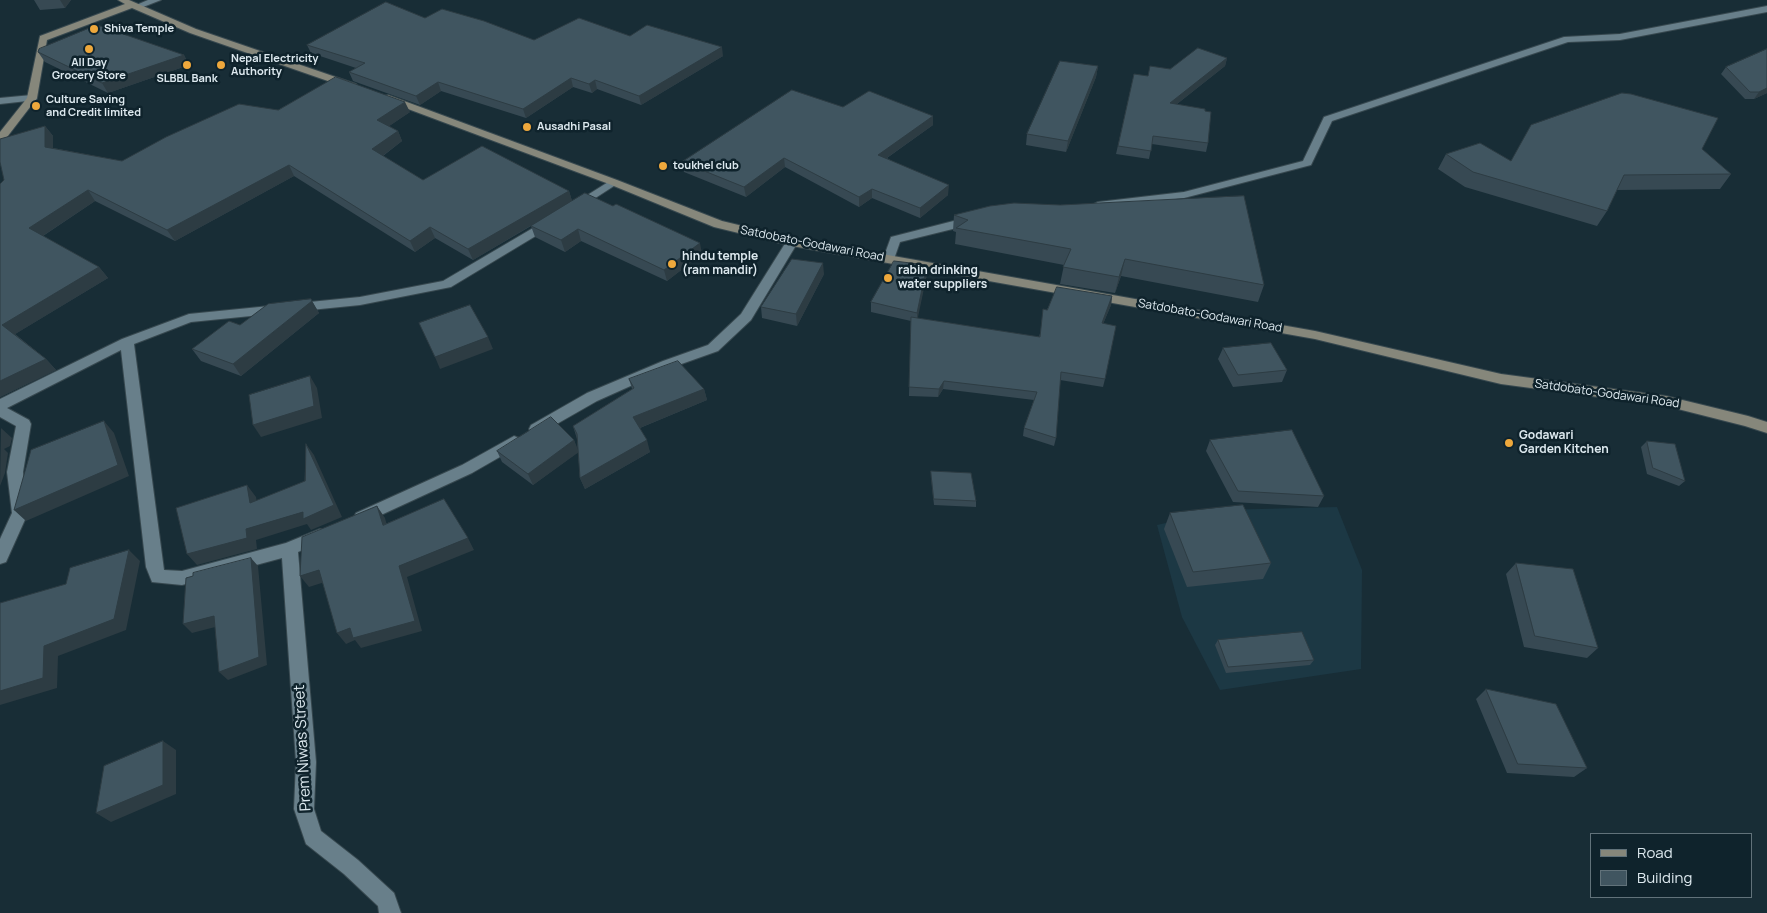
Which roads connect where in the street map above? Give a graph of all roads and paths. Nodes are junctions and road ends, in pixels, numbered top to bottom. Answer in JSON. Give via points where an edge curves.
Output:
{"nodes":[{"id":1,"x":157,"y":0,"type":"edge"},
{"id":2,"x":130,"y":4,"type":"edge"},
{"id":3,"x":1767,"y":9,"type":"edge"},
{"id":4,"x":32,"y":98,"type":"junction"},
{"id":5,"x":0,"y":101,"type":"edge"},
{"id":6,"x":0,"y":139,"type":"edge"},
{"id":7,"x":613,"y":182,"type":"junction"},
{"id":8,"x":1086,"y":206,"type":"edge"},
{"id":9,"x":988,"y":217,"type":"edge"},
{"id":10,"x":792,"y":242,"type":"junction"},
{"id":11,"x":889,"y":259,"type":"junction"},
{"id":12,"x":127,"y":342,"type":"junction"},
{"id":13,"x":0,"y":405,"type":"edge"},
{"id":14,"x":0,"y":410,"type":"edge"},
{"id":15,"x":1767,"y":428,"type":"edge"},
{"id":16,"x":290,"y":548,"type":"junction"},
{"id":17,"x":0,"y":557,"type":"edge"},
{"id":18,"x":390,"y":913,"type":"edge"}],
"edges":[{"from":1,"to":2,"type":"street"},
{"from":2,"to":4,"type":"street","via":[[43,38]]},
{"from":2,"to":7,"type":"street","name":"Satdobato-Godawari Road","via":[[193,31]]},
{"from":3,"to":8,"type":"street","via":[[1620,37],[1567,39],[1328,120],[1307,163],[1184,195]]},
{"from":4,"to":5,"type":"street"},
{"from":4,"to":6,"type":"street"},
{"from":7,"to":10,"type":"street","name":"Satdobato-Godawari Road","via":[[718,224]]},
{"from":7,"to":12,"type":"street","via":[[447,284],[360,301],[189,318]]},
{"from":9,"to":11,"type":"street","via":[[895,240]]},
{"from":10,"to":11,"type":"street","name":"Satdobato-Godawari Road"},
{"from":10,"to":16,"type":"street","via":[[746,317],[713,348],[592,397],[467,469]]},
{"from":11,"to":15,"type":"street","name":"Satdobato-Godawari Road","via":[[1315,335],[1501,379],[1666,401]]},
{"from":12,"to":13,"type":"street"},
{"from":12,"to":16,"type":"street","via":[[154,567],[158,577],[182,578]]},
{"from":14,"to":17,"type":"street","via":[[24,424],[15,472],[20,513]]},
{"from":16,"to":18,"type":"street","name":"Prem Niwas Street","via":[[306,762],[304,809],[313,837],[352,867],[386,900]]}]}
